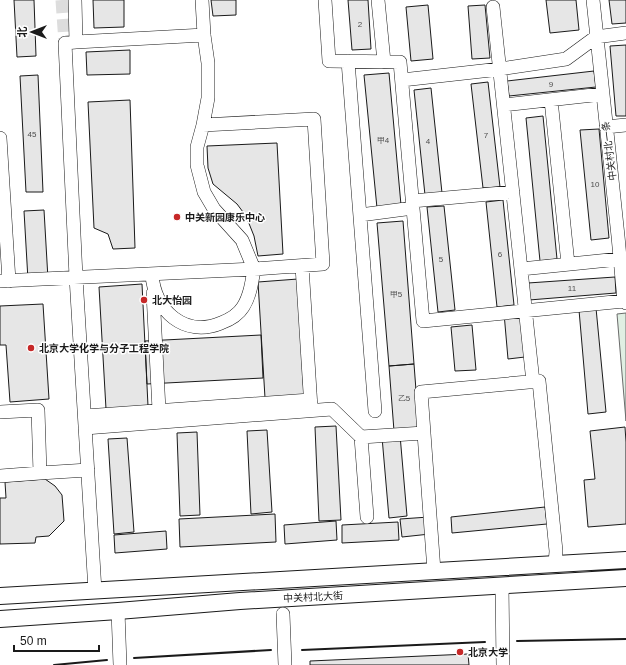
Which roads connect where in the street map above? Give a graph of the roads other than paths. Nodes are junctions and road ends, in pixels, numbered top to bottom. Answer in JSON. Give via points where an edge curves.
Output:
{"nodes":[{"id":1,"x":75,"y":0,"type":"edge"},
{"id":2,"x":202,"y":0,"type":"edge"},
{"id":3,"x":325,"y":0,"type":"edge"},
{"id":4,"x":378,"y":0,"type":"edge"},
{"id":5,"x":593,"y":0,"type":"edge"},
{"id":6,"x":493,"y":7,"type":"dead end"},
{"id":7,"x":626,"y":33,"type":"edge"},
{"id":8,"x":204,"y":35,"type":"junction"},
{"id":9,"x":596,"y":37,"type":"junction"},
{"id":10,"x":76,"y":42,"type":"junction"},
{"id":11,"x":348,"y":61,"type":"junction"},
{"id":12,"x":384,"y":62,"type":"junction"},
{"id":13,"x":500,"y":69,"type":"junction"},
{"id":14,"x":402,"y":80,"type":"junction"},
{"id":15,"x":602,"y":94,"type":"junction"},
{"id":16,"x":551,"y":100,"type":"junction"},
{"id":17,"x":504,"y":106,"type":"junction"},
{"id":18,"x":626,"y":124,"type":"edge"},
{"id":19,"x":203,"y":125,"type":"junction"},
{"id":20,"x":606,"y":127,"type":"junction"},
{"id":21,"x":0,"y":138,"type":"edge"},
{"id":22,"x":513,"y":192,"type":"junction"},
{"id":23,"x":2,"y":200,"type":"edge"},
{"id":24,"x":413,"y":205,"type":"junction"},
{"id":25,"x":360,"y":215,"type":"junction"},
{"id":26,"x":622,"y":236,"type":"edge"},
{"id":27,"x":619,"y":259,"type":"junction"},
{"id":28,"x":568,"y":264,"type":"junction"},
{"id":29,"x":302,"y":266,"type":"junction"},
{"id":30,"x":254,"y":269,"type":"junction"},
{"id":31,"x":521,"y":269,"type":"junction"},
{"id":32,"x":76,"y":277,"type":"junction"},
{"id":33,"x":152,"y":280,"type":"junction"},
{"id":34,"x":5,"y":281,"type":"edge"},
{"id":35,"x":625,"y":302,"type":"edge"},
{"id":36,"x":525,"y":311,"type":"junction"},
{"id":37,"x":533,"y":382,"type":"junction"},
{"id":38,"x":311,"y":405,"type":"junction"},
{"id":39,"x":159,"y":410,"type":"junction"},
{"id":40,"x":375,"y":411,"type":"dead end"},
{"id":41,"x":0,"y":412,"type":"edge"},
{"id":42,"x":85,"y":422,"type":"junction"},
{"id":43,"x":424,"y":433,"type":"junction"},
{"id":44,"x":361,"y":437,"type":"junction"},
{"id":45,"x":88,"y":470,"type":"junction"},
{"id":46,"x":40,"y":473,"type":"junction"},
{"id":47,"x":0,"y":476,"type":"edge"},
{"id":48,"x":367,"y":517,"type":"dead end"},
{"id":49,"x":626,"y":560,"type":"edge"},
{"id":50,"x":555,"y":565,"type":"junction"},
{"id":51,"x":434,"y":571,"type":"junction"},
{"id":52,"x":626,"y":578,"type":"edge"},
{"id":53,"x":502,"y":586,"type":"junction"},
{"id":54,"x":95,"y":591,"type":"junction"},
{"id":55,"x":0,"y":596,"type":"edge"},
{"id":56,"x":118,"y":611,"type":"junction"},
{"id":57,"x":282,"y":614,"type":"dead end"},
{"id":58,"x":0,"y":619,"type":"edge"},
{"id":59,"x":120,"y":664,"type":"edge"},
{"id":60,"x":285,"y":665,"type":"edge"},
{"id":61,"x":503,"y":665,"type":"edge"}],
"edges":[{"from":1,"to":10,"type":"street"},
{"from":2,"to":8,"type":"street"},
{"from":3,"to":11,"type":"street","via":[[330,61]]},
{"from":4,"to":12,"type":"street"},
{"from":5,"to":9,"type":"street","name":"中关村北一条"},
{"from":6,"to":13,"type":"street"},
{"from":7,"to":9,"type":"street"},
{"from":8,"to":10,"type":"street"},
{"from":8,"to":19,"type":"street","via":[[208,91]]},
{"from":9,"to":13,"type":"street","via":[[566,60]]},
{"from":9,"to":15,"type":"street","name":"中关村北一条"},
{"from":10,"to":32,"type":"street","via":[[64,43]]},
{"from":11,"to":12,"type":"street"},
{"from":11,"to":25,"type":"street"},
{"from":12,"to":14,"type":"street","via":[[400,62]]},
{"from":13,"to":14,"type":"street"},
{"from":13,"to":17,"type":"street"},
{"from":14,"to":24,"type":"street"},
{"from":15,"to":16,"type":"street"},
{"from":15,"to":20,"type":"street","name":"中关村北一条"},
{"from":16,"to":17,"type":"street"},
{"from":16,"to":28,"type":"street"},
{"from":17,"to":22,"type":"street"},
{"from":18,"to":20,"type":"street"},
{"from":19,"to":29,"type":"street","via":[[314,119],[323,264]]},
{"from":19,"to":30,"type":"street","via":[[197,147],[204,192],[214,209],[242,240]]},
{"from":20,"to":26,"type":"street","name":"中关村北一条"},
{"from":21,"to":23,"type":"street"},
{"from":22,"to":24,"type":"street"},
{"from":22,"to":31,"type":"street"},
{"from":23,"to":34,"type":"street"},
{"from":24,"to":25,"type":"street"},
{"from":24,"to":36,"type":"street","via":[[423,321]]},
{"from":25,"to":40,"type":"street"},
{"from":26,"to":27,"type":"street","name":"中关村北一条"},
{"from":27,"to":28,"type":"street"},
{"from":27,"to":35,"type":"street","name":"中关村北一条"},
{"from":28,"to":31,"type":"street"},
{"from":29,"to":30,"type":"street"},
{"from":29,"to":38,"type":"street"},
{"from":30,"to":33,"type":"street"},
{"from":30,"to":33,"type":"street","via":[[249,293],[242,308],[231,319],[210,328],[192,327],[166,312],[158,300]]},
{"from":31,"to":36,"type":"street"},
{"from":32,"to":33,"type":"street"},
{"from":32,"to":34,"type":"street"},
{"from":32,"to":42,"type":"street"},
{"from":33,"to":39,"type":"street"},
{"from":35,"to":36,"type":"street"},
{"from":36,"to":37,"type":"street"},
{"from":37,"to":43,"type":"street","via":[[420,392]]},
{"from":37,"to":50,"type":"street","via":[[539,381],[556,551]]},
{"from":38,"to":39,"type":"street"},
{"from":38,"to":42,"type":"street"},
{"from":38,"to":44,"type":"street","via":[[332,409]]},
{"from":39,"to":42,"type":"street"},
{"from":41,"to":46,"type":"street","via":[[38,410]]},
{"from":42,"to":45,"type":"street"},
{"from":43,"to":44,"type":"street"},
{"from":43,"to":51,"type":"street"},
{"from":44,"to":48,"type":"street"},
{"from":45,"to":46,"type":"street"},
{"from":45,"to":54,"type":"street"},
{"from":46,"to":47,"type":"street"},
{"from":49,"to":50,"type":"main road","name":"中关村北大街"},
{"from":50,"to":51,"type":"main road","name":"中关村北大街"},
{"from":51,"to":54,"type":"main road","name":"中关村北大街"},
{"from":52,"to":53,"type":"main road","name":"中关村北大街"},
{"from":53,"to":56,"type":"main road","name":"中关村北大街","via":[[240,601]]},
{"from":53,"to":61,"type":"street"},
{"from":54,"to":55,"type":"main road","name":"中关村北大街"},
{"from":56,"to":58,"type":"main road","name":"中关村北大街"},
{"from":56,"to":59,"type":"street"},
{"from":57,"to":60,"type":"street"}]}
